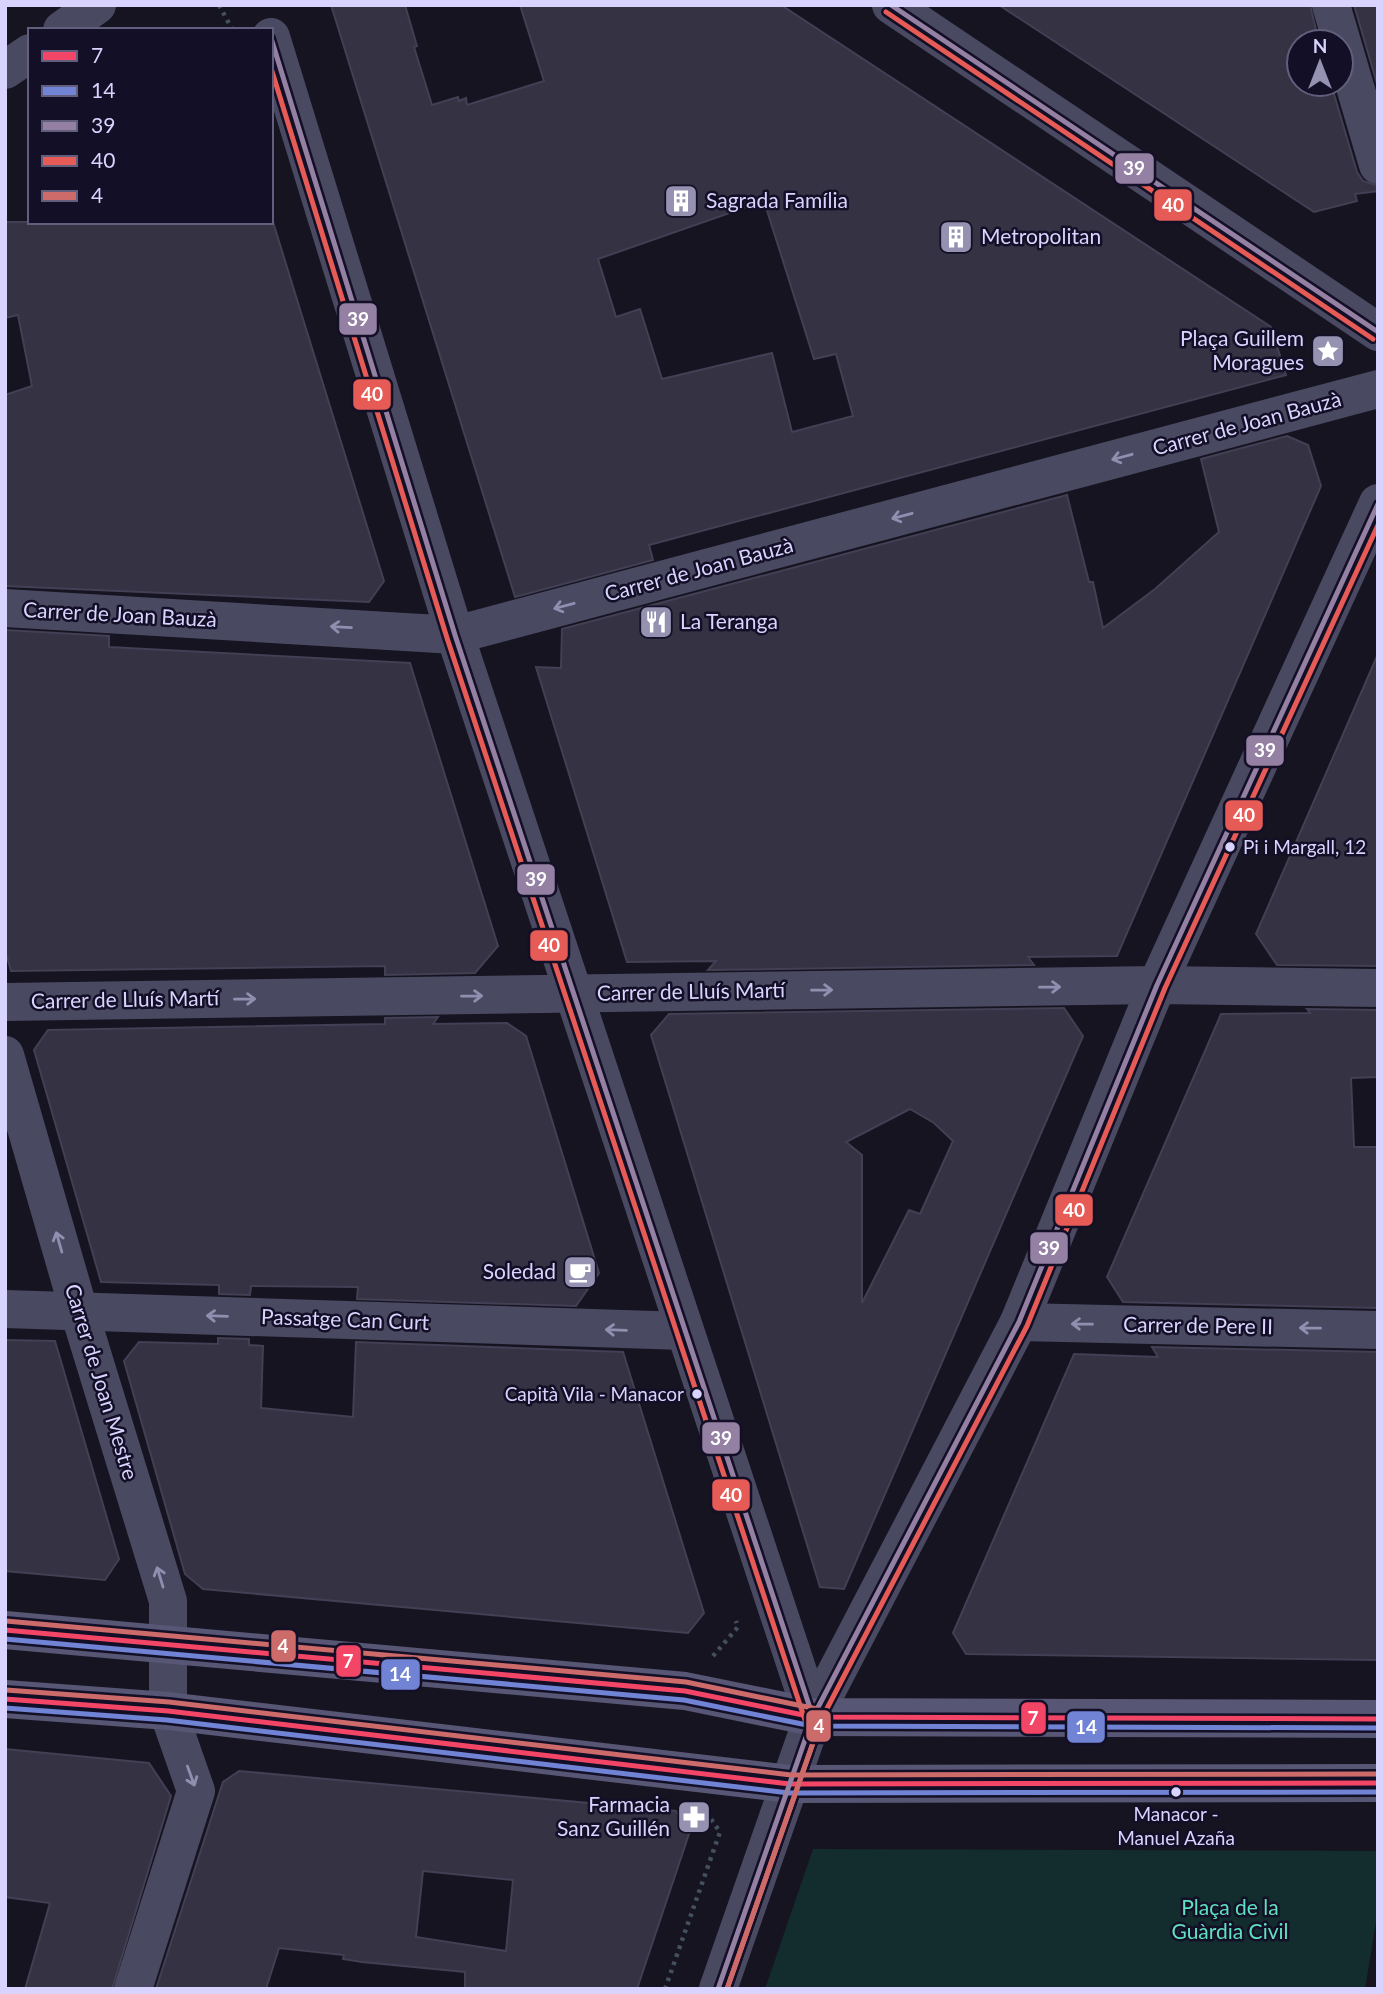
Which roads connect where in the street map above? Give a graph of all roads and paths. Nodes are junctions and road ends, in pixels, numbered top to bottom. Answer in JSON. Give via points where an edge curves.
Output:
{"nodes":[{"id":1,"x":97,"y":5,"type":"edge"},
{"id":2,"x":219,"y":5,"type":"edge"},
{"id":3,"x":262,"y":5,"type":"edge"},
{"id":4,"x":891,"y":5,"type":"edge"},
{"id":5,"x":1331,"y":5,"type":"edge"},
{"id":6,"x":65,"y":28,"type":"edge"},
{"id":7,"x":231,"y":28,"type":"edge"},
{"id":8,"x":268,"y":28,"type":"edge"},
{"id":9,"x":273,"y":43,"type":"edge"},
{"id":10,"x":28,"y":54,"type":"edge"},
{"id":11,"x":5,"y":70,"type":"edge"},
{"id":12,"x":1378,"y":165,"type":"edge"},
{"id":13,"x":1378,"y":332,"type":"edge"},
{"id":14,"x":1378,"y":390,"type":"edge"},
{"id":15,"x":1378,"y":503,"type":"edge"},
{"id":16,"x":5,"y":608,"type":"edge"},
{"id":17,"x":456,"y":635,"type":"junction"},
{"id":18,"x":1157,"y":985,"type":"junction"},
{"id":19,"x":1378,"y":988,"type":"edge"},
{"id":20,"x":575,"y":994,"type":"junction"},
{"id":21,"x":5,"y":1002,"type":"edge"},
{"id":22,"x":5,"y":1055,"type":"edge"},
{"id":23,"x":5,"y":1309,"type":"edge"},
{"id":24,"x":79,"y":1311,"type":"junction"},
{"id":25,"x":1019,"y":1322,"type":"junction"},
{"id":26,"x":1378,"y":1330,"type":"edge"},
{"id":27,"x":684,"y":1331,"type":"junction"},
{"id":28,"x":734,"y":1614,"type":"dead end"},
{"id":29,"x":5,"y":1630,"type":"edge"},
{"id":30,"x":169,"y":1645,"type":"junction"},
{"id":31,"x":685,"y":1691,"type":"junction"},
{"id":32,"x":5,"y":1699,"type":"edge"},
{"id":33,"x":168,"y":1712,"type":"junction"},
{"id":34,"x":813,"y":1717,"type":"junction"},
{"id":35,"x":1378,"y":1719,"type":"edge"},
{"id":36,"x":675,"y":1770,"type":"junction"},
{"id":37,"x":1378,"y":1783,"type":"edge"},
{"id":38,"x":790,"y":1784,"type":"junction"},
{"id":39,"x":133,"y":1989,"type":"edge"},
{"id":40,"x":665,"y":1989,"type":"edge"},
{"id":41,"x":718,"y":1989,"type":"edge"}],
"edges":[{"from":1,"to":6,"type":"street"},
{"from":2,"to":7,"type":"path"},
{"from":3,"to":8,"type":"street"},
{"from":4,"to":13,"type":"street"},
{"from":5,"to":12,"type":"street"},
{"from":9,"to":17,"type":"street"},
{"from":10,"to":11,"type":"street"},
{"from":14,"to":17,"type":"street","name":"Carrer de Joan Bauzà","one_way":true},
{"from":15,"to":18,"type":"street"},
{"from":17,"to":16,"type":"street","name":"Carrer de Joan Bauzà","one_way":true},
{"from":17,"to":20,"type":"street"},
{"from":18,"to":19,"type":"street","name":"Carrer de Lluís Martí"},
{"from":20,"to":18,"type":"street","name":"Carrer de Lluís Martí","one_way":true},
{"from":18,"to":25,"type":"street"},
{"from":21,"to":20,"type":"street","name":"Carrer de Lluís Martí","one_way":true},
{"from":20,"to":27,"type":"street"},
{"from":24,"to":22,"type":"street","name":"Carrer de Joan Mestre","one_way":true},
{"from":23,"to":24,"type":"street","name":"Passatge Can Curt"},
{"from":27,"to":24,"type":"street","name":"Passatge Can Curt","one_way":true},
{"from":30,"to":24,"type":"street","name":"Carrer de Joan Mestre","one_way":true,"via":[[168,1601]]},
{"from":26,"to":25,"type":"street","name":"Carrer de Pere II","one_way":true},
{"from":25,"to":34,"type":"street"},
{"from":27,"to":34,"type":"street"},
{"from":28,"to":31,"type":"path","via":[[738,1627]]},
{"from":29,"to":30,"type":"main road"},
{"from":30,"to":31,"type":"main road"},
{"from":30,"to":33,"type":"street","name":"Carrer de Joan Mestre"},
{"from":31,"to":34,"type":"main road"},
{"from":32,"to":33,"type":"main road"},
{"from":33,"to":36,"type":"main road"},
{"from":33,"to":39,"type":"street","one_way":true,"via":[[196,1791]]},
{"from":34,"to":35,"type":"main road"},
{"from":34,"to":38,"type":"street"},
{"from":36,"to":38,"type":"main road"},
{"from":36,"to":40,"type":"path","via":[[720,1832]]},
{"from":37,"to":38,"type":"main road"},
{"from":38,"to":41,"type":"street"}]}
